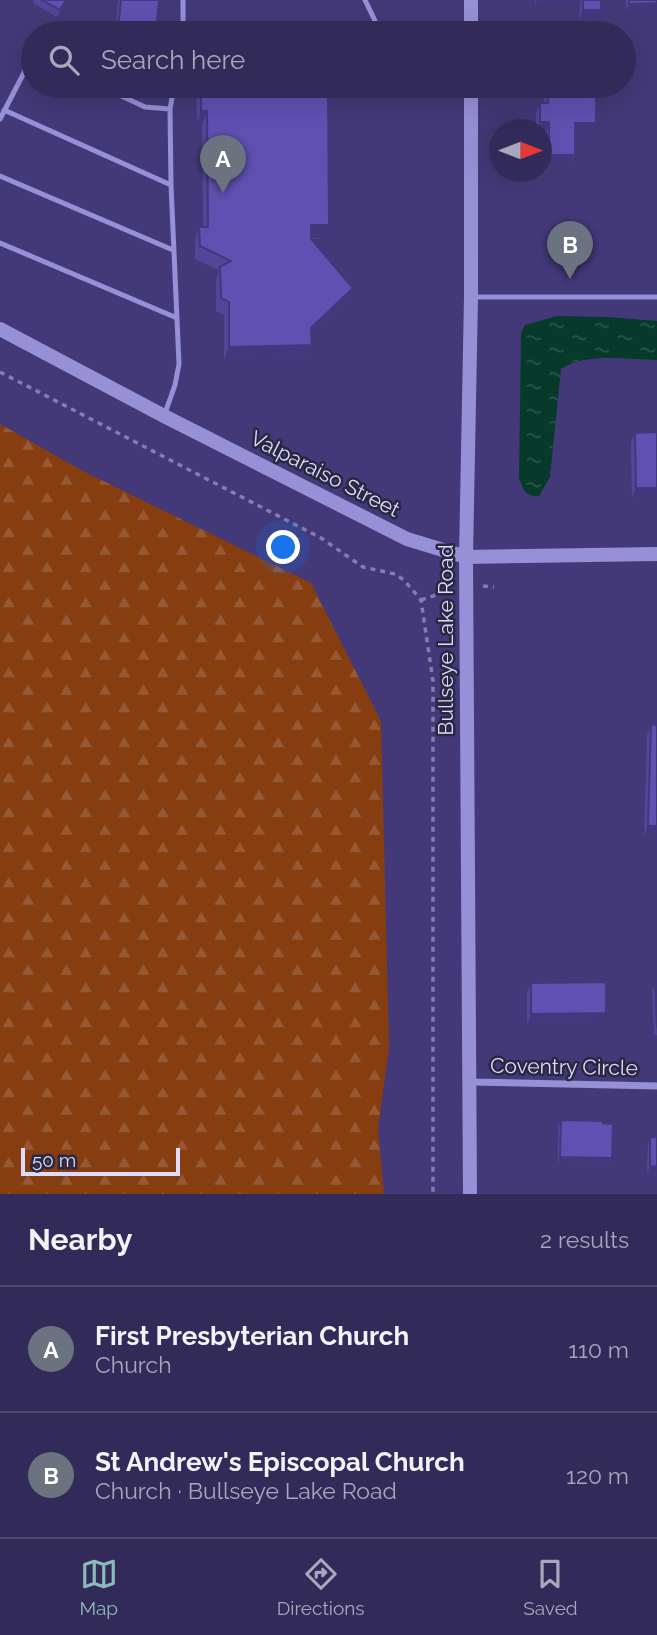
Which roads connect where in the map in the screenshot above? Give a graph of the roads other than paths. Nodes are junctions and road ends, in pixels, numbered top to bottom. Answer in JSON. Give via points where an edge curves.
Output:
{"nodes":[{"id":1,"x":183,"y":0,"type":"edge"},
{"id":2,"x":365,"y":0,"type":"edge"},
{"id":3,"x":471,"y":0,"type":"edge"},
{"id":4,"x":183,"y":21,"type":"edge"},
{"id":5,"x":375,"y":21,"type":"edge"},
{"id":6,"x":471,"y":21,"type":"edge"},
{"id":7,"x":21,"y":78,"type":"edge"},
{"id":8,"x":126,"y":98,"type":"edge"},
{"id":9,"x":172,"y":98,"type":"edge"},
{"id":10,"x":471,"y":98,"type":"edge"},
{"id":11,"x":170,"y":109,"type":"junction"},
{"id":12,"x":4,"y":110,"type":"junction"},
{"id":13,"x":0,"y":119,"type":"edge"},
{"id":14,"x":0,"y":176,"type":"edge"},
{"id":15,"x":171,"y":185,"type":"junction"},
{"id":16,"x":0,"y":243,"type":"edge"},
{"id":17,"x":173,"y":250,"type":"junction"},
{"id":18,"x":471,"y":297,"type":"junction"},
{"id":19,"x":657,"y":297,"type":"edge"},
{"id":20,"x":177,"y":318,"type":"junction"},
{"id":21,"x":0,"y":329,"type":"edge"},
{"id":22,"x":164,"y":416,"type":"junction"},
{"id":23,"x":657,"y":554,"type":"edge"},
{"id":24,"x":466,"y":557,"type":"junction"},
{"id":25,"x":470,"y":1082,"type":"junction"},
{"id":26,"x":657,"y":1086,"type":"edge"},
{"id":27,"x":470,"y":1194,"type":"edge"}],
"edges":[{"from":1,"to":4,"type":"lane"},
{"from":2,"to":5,"type":"lane"},
{"from":3,"to":6,"type":"street"},
{"from":7,"to":12,"type":"lane"},
{"from":8,"to":11,"type":"lane","via":[[145,107]]},
{"from":9,"to":11,"type":"lane"},
{"from":10,"to":18,"type":"street","name":"Bullseye Lake Road"},
{"from":11,"to":15,"type":"lane"},
{"from":12,"to":13,"type":"lane"},
{"from":12,"to":15,"type":"lane"},
{"from":14,"to":17,"type":"lane"},
{"from":15,"to":17,"type":"lane"},
{"from":16,"to":20,"type":"lane"},
{"from":17,"to":20,"type":"lane"},
{"from":18,"to":19,"type":"lane"},
{"from":18,"to":24,"type":"street","name":"Bullseye Lake Road"},
{"from":20,"to":22,"type":"lane","via":[[179,364]]},
{"from":21,"to":22,"type":"street","name":"Valparaiso Street"},
{"from":22,"to":24,"type":"street","name":"Valparaiso Street","via":[[407,539]]},
{"from":23,"to":24,"type":"street","name":"Valparaiso Street"},
{"from":24,"to":25,"type":"street","name":"Bullseye Lake Road"},
{"from":25,"to":26,"type":"street","name":"Coventry Circle"},
{"from":25,"to":27,"type":"street","name":"Bullseye Lake Road"}]}
